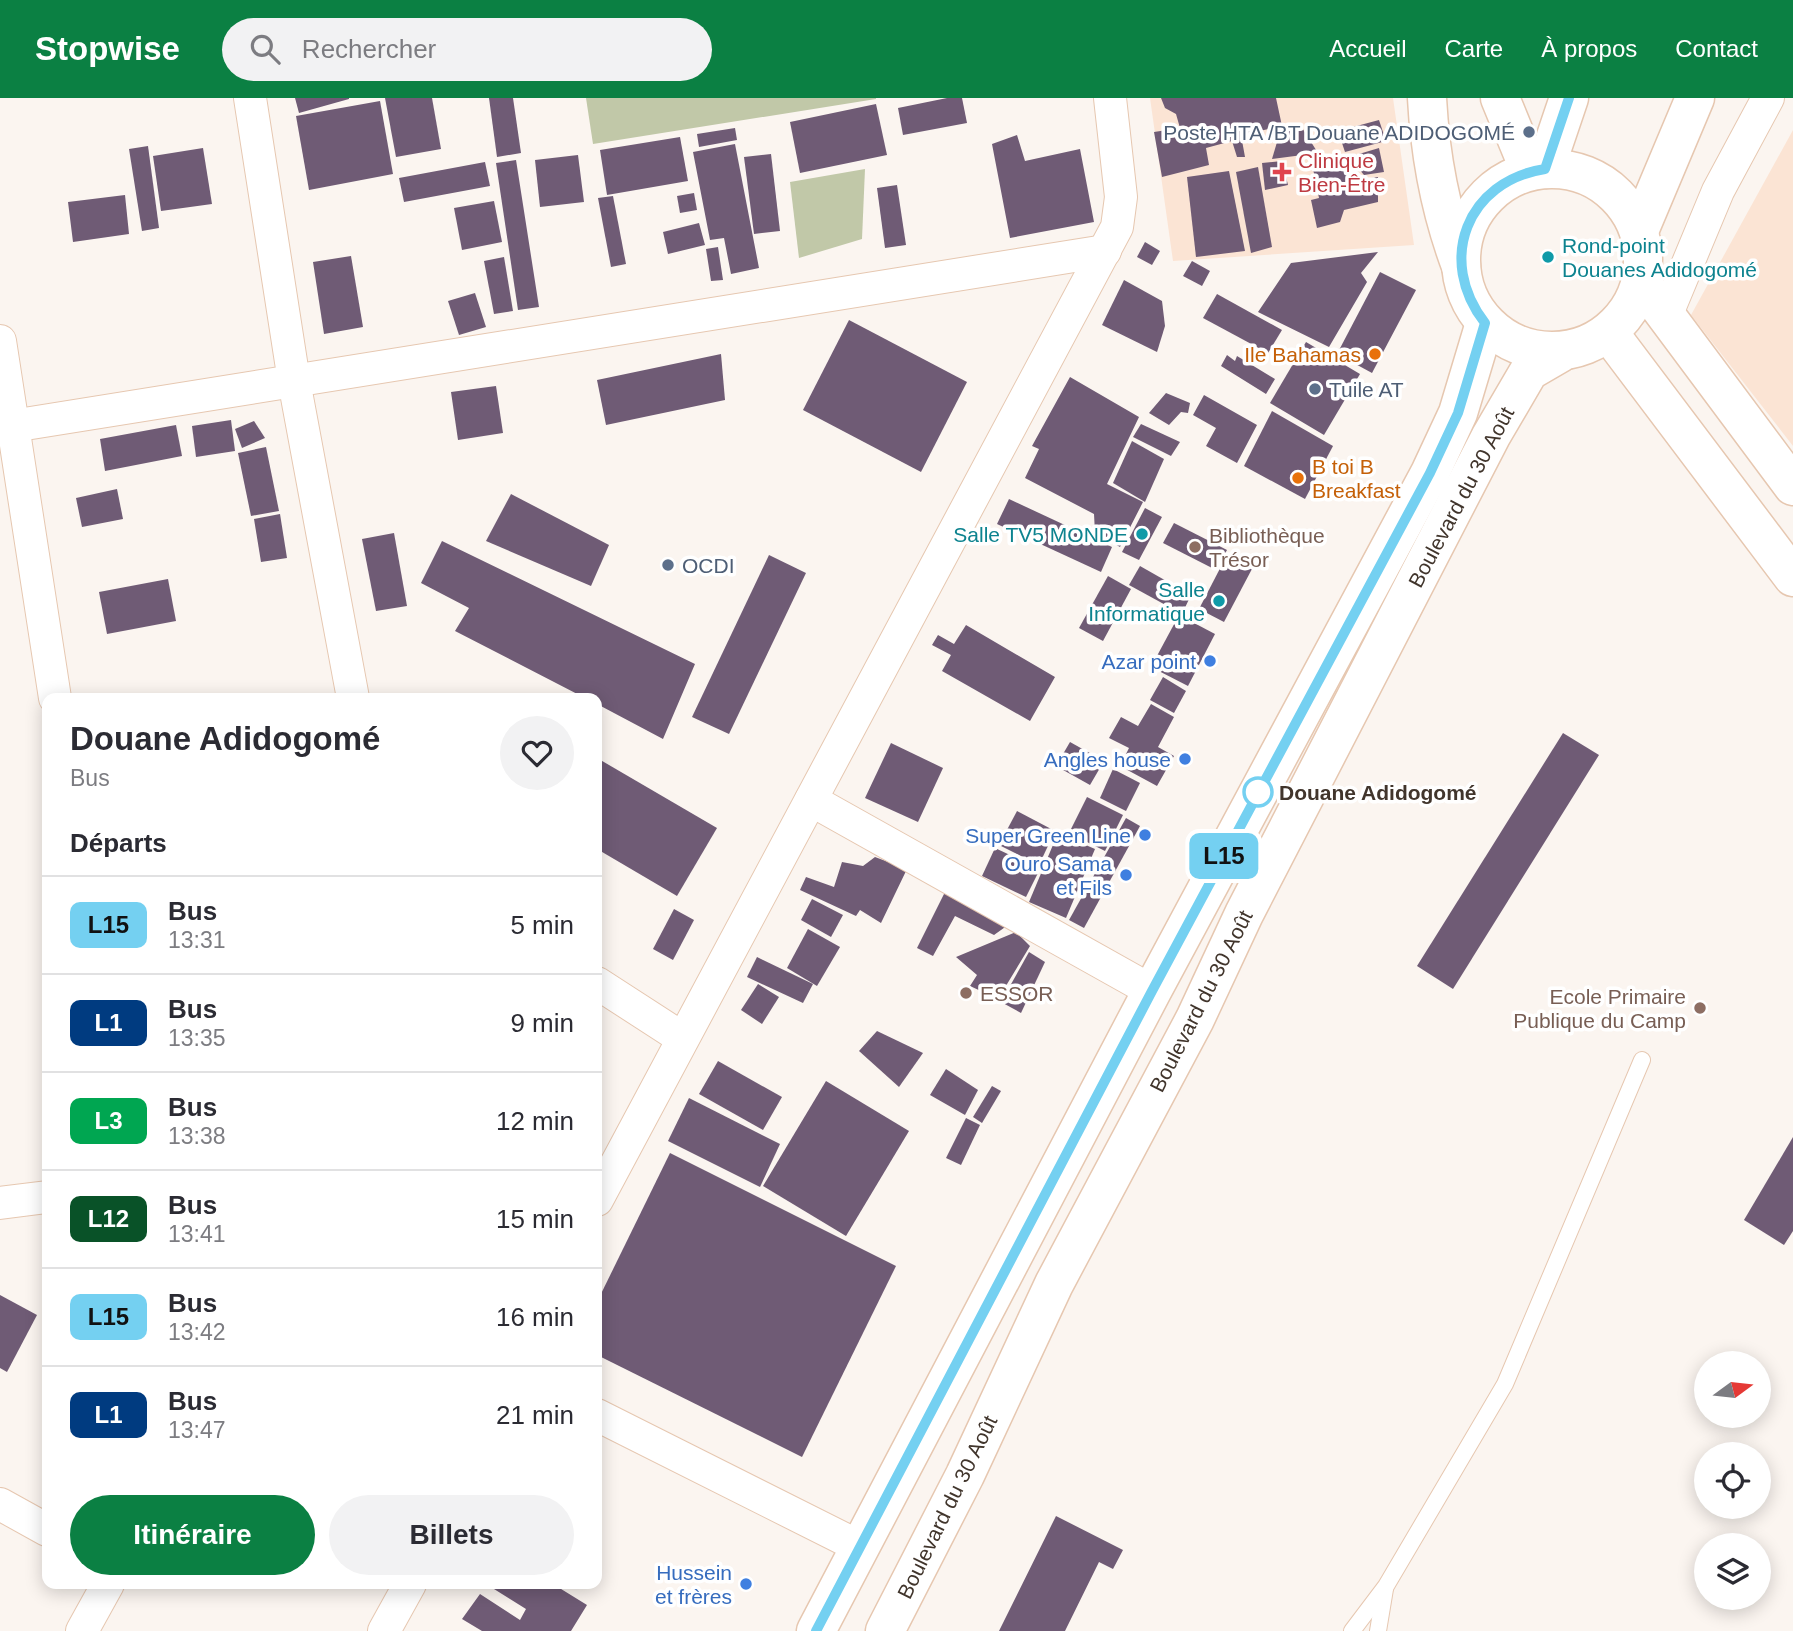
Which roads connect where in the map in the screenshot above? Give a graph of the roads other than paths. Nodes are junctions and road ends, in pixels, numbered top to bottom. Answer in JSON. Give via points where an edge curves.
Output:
{"nodes":[{"id":1,"x":250,"y":98,"type":"edge"},
{"id":2,"x":1110,"y":98,"type":"edge"},
{"id":3,"x":1427,"y":98,"type":"edge"},
{"id":4,"x":1500,"y":98,"type":"edge"},
{"id":5,"x":1569,"y":98,"type":"edge"},
{"id":6,"x":1695,"y":98,"type":"edge"},
{"id":7,"x":1768,"y":98,"type":"edge"},
{"id":8,"x":1537,"y":170,"type":"junction"},
{"id":9,"x":1639,"y":232,"type":"junction"},
{"id":10,"x":1105,"y":251,"type":"junction"},
{"id":11,"x":1461,"y":266,"type":"junction"},
{"id":12,"x":1642,"y":282,"type":"junction"},
{"id":13,"x":1666,"y":316,"type":"junction"},
{"id":14,"x":1485,"y":323,"type":"junction"},
{"id":15,"x":1609,"y":333,"type":"junction"},
{"id":16,"x":0,"y":341,"type":"edge"},
{"id":17,"x":1560,"y":353,"type":"junction"},
{"id":18,"x":293,"y":381,"type":"junction"},
{"id":19,"x":7,"y":427,"type":"edge"},
{"id":20,"x":1793,"y":486,"type":"edge"},
{"id":21,"x":1793,"y":577,"type":"edge"},
{"id":22,"x":54,"y":693,"type":"edge"},
{"id":23,"x":352,"y":693,"type":"edge"},
{"id":24,"x":811,"y":800,"type":"junction"},
{"id":25,"x":602,"y":986,"type":"edge"},
{"id":26,"x":1152,"y":991,"type":"junction"},
{"id":27,"x":682,"y":1038,"type":"junction"},
{"id":28,"x":1642,"y":1060,"type":"dead end"},
{"id":29,"x":602,"y":1190,"type":"edge"},
{"id":30,"x":42,"y":1198,"type":"edge"},
{"id":31,"x":0,"y":1203,"type":"edge"},
{"id":32,"x":602,"y":1418,"type":"edge"},
{"id":33,"x":0,"y":1504,"type":"edge"},
{"id":34,"x":42,"y":1527,"type":"edge"},
{"id":35,"x":860,"y":1548,"type":"junction"},
{"id":36,"x":1386,"y":1586,"type":"junction"},
{"id":37,"x":105,"y":1589,"type":"edge"},
{"id":38,"x":407,"y":1589,"type":"edge"},
{"id":39,"x":82,"y":1631,"type":"edge"},
{"id":40,"x":384,"y":1631,"type":"edge"},
{"id":41,"x":816,"y":1631,"type":"edge"},
{"id":42,"x":885,"y":1631,"type":"edge"},
{"id":43,"x":1352,"y":1631,"type":"edge"},
{"id":44,"x":1378,"y":1631,"type":"edge"}],
"edges":[{"from":1,"to":18,"type":"street"},
{"from":2,"to":10,"type":"street","via":[[1121,197],[1117,227]]},
{"from":3,"to":11,"type":"main road","via":[[1445,221]]},
{"from":4,"to":8,"type":"main road"},
{"from":5,"to":8,"type":"main road"},
{"from":6,"to":9,"type":"main road"},
{"from":7,"to":13,"type":"street","via":[[1717,191]]},
{"from":8,"to":9,"type":"main road","via":[[1565,169],[1603,184],[1619,197]]},
{"from":8,"to":11,"type":"main road","via":[[1492,191],[1474,213],[1463,238]]},
{"from":9,"to":12,"type":"main road"},
{"from":10,"to":18,"type":"street"},
{"from":10,"to":24,"type":"street"},
{"from":11,"to":14,"type":"main road","via":[[1467,293]]},
{"from":12,"to":13,"type":"main road"},
{"from":12,"to":15,"type":"main road","via":[[1629,310]]},
{"from":13,"to":20,"type":"main road"},
{"from":14,"to":17,"type":"main road","via":[[1519,346]]},
{"from":14,"to":26,"type":"main road","name":"Boulevard du 30 Août","via":[[1458,413],[1430,473]]},
{"from":15,"to":17,"type":"main road"},
{"from":15,"to":21,"type":"main road"},
{"from":16,"to":19,"type":"street"},
{"from":17,"to":42,"type":"main road","name":"Boulevard du 30 Août","via":[[1529,370],[1485,448],[1244,914],[1195,1019],[1054,1284],[965,1475]]},
{"from":18,"to":19,"type":"street"},
{"from":18,"to":23,"type":"street"},
{"from":19,"to":22,"type":"street"},
{"from":24,"to":26,"type":"street"},
{"from":24,"to":27,"type":"street"},
{"from":25,"to":27,"type":"street"},
{"from":26,"to":35,"type":"main road","name":"Boulevard du 30 Août"},
{"from":27,"to":29,"type":"street"},
{"from":28,"to":36,"type":"lane","via":[[1505,1384]]},
{"from":30,"to":31,"type":"street"},
{"from":32,"to":35,"type":"street"},
{"from":33,"to":34,"type":"street"},
{"from":35,"to":41,"type":"main road","name":"Boulevard du 30 Août"},
{"from":36,"to":43,"type":"lane"},
{"from":36,"to":44,"type":"lane"},
{"from":37,"to":39,"type":"street"},
{"from":38,"to":40,"type":"street"}]}
